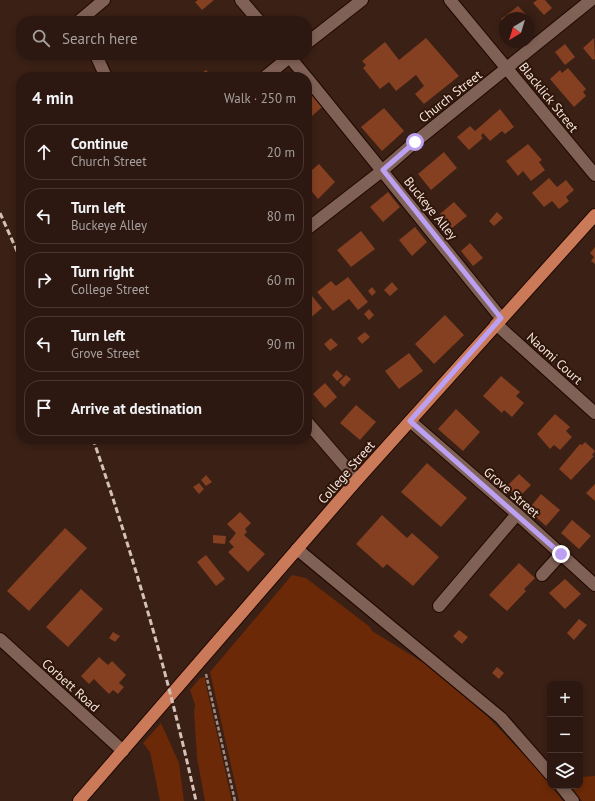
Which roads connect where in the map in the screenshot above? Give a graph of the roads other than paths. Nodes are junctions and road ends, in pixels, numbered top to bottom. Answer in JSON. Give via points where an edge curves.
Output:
{"nodes":[{"id":1,"x":104,"y":0,"type":"edge"},
{"id":2,"x":241,"y":0,"type":"edge"},
{"id":3,"x":362,"y":0,"type":"edge"},
{"id":4,"x":450,"y":0,"type":"edge"},
{"id":5,"x":591,"y":0,"type":"edge"},
{"id":6,"x":86,"y":16,"type":"edge"},
{"id":7,"x":255,"y":16,"type":"edge"},
{"id":8,"x":312,"y":39,"type":"edge"},
{"id":9,"x":98,"y":60,"type":"edge"},
{"id":10,"x":285,"y":60,"type":"edge"},
{"id":11,"x":293,"y":60,"type":"edge"},
{"id":12,"x":508,"y":68,"type":"junction"},
{"id":13,"x":104,"y":72,"type":"edge"},
{"id":14,"x":271,"y":72,"type":"edge"},
{"id":15,"x":303,"y":72,"type":"edge"},
{"id":16,"x":312,"y":83,"type":"edge"},
{"id":17,"x":383,"y":170,"type":"junction"},
{"id":18,"x":595,"y":175,"type":"edge"},
{"id":19,"x":595,"y":215,"type":"edge"},
{"id":20,"x":312,"y":226,"type":"edge"},
{"id":21,"x":499,"y":321,"type":"junction"},
{"id":22,"x":595,"y":413,"type":"edge"},
{"id":23,"x":410,"y":421,"type":"junction"},
{"id":24,"x":312,"y":428,"type":"edge"},
{"id":25,"x":357,"y":480,"type":"junction"},
{"id":26,"x":517,"y":514,"type":"junction"},
{"id":27,"x":297,"y":550,"type":"junction"},
{"id":28,"x":561,"y":554,"type":"junction"},
{"id":29,"x":542,"y":575,"type":"dead end"},
{"id":30,"x":595,"y":584,"type":"edge"},
{"id":31,"x":439,"y":606,"type":"dead end"},
{"id":32,"x":0,"y":639,"type":"edge"},
{"id":33,"x":123,"y":751,"type":"junction"},
{"id":34,"x":547,"y":771,"type":"edge"},
{"id":35,"x":563,"y":789,"type":"edge"},
{"id":36,"x":79,"y":801,"type":"edge"},
{"id":37,"x":573,"y":801,"type":"edge"}],
"edges":[{"from":1,"to":6,"type":"street"},
{"from":2,"to":7,"type":"street"},
{"from":3,"to":8,"type":"street"},
{"from":4,"to":12,"type":"street","name":"Blacklick Street"},
{"from":5,"to":12,"type":"street","name":"Church Street"},
{"from":9,"to":13,"type":"street"},
{"from":10,"to":14,"type":"street"},
{"from":11,"to":15,"type":"street","name":"Buckeye Alley"},
{"from":12,"to":17,"type":"street","name":"Church Street"},
{"from":12,"to":18,"type":"street","name":"Blacklick Street"},
{"from":16,"to":17,"type":"street","name":"Buckeye Alley"},
{"from":17,"to":20,"type":"street","name":"Church Street"},
{"from":17,"to":21,"type":"street","name":"Buckeye Alley"},
{"from":19,"to":21,"type":"main road","name":"College Street"},
{"from":21,"to":22,"type":"street","name":"Naomi Court"},
{"from":21,"to":23,"type":"main road","name":"College Street"},
{"from":23,"to":25,"type":"main road","name":"College Street"},
{"from":23,"to":26,"type":"street","name":"Grove Street"},
{"from":24,"to":25,"type":"street"},
{"from":25,"to":27,"type":"main road","name":"College Street"},
{"from":26,"to":28,"type":"street","name":"Grove Street"},
{"from":26,"to":31,"type":"street"},
{"from":27,"to":33,"type":"main road","name":"College Street"},
{"from":27,"to":34,"type":"street","via":[[501,718]]},
{"from":28,"to":29,"type":"street"},
{"from":28,"to":30,"type":"street","name":"Grove Street"},
{"from":32,"to":33,"type":"street","name":"Corbett Road"},
{"from":33,"to":36,"type":"main road","name":"College Street"},
{"from":35,"to":37,"type":"street"}]}
